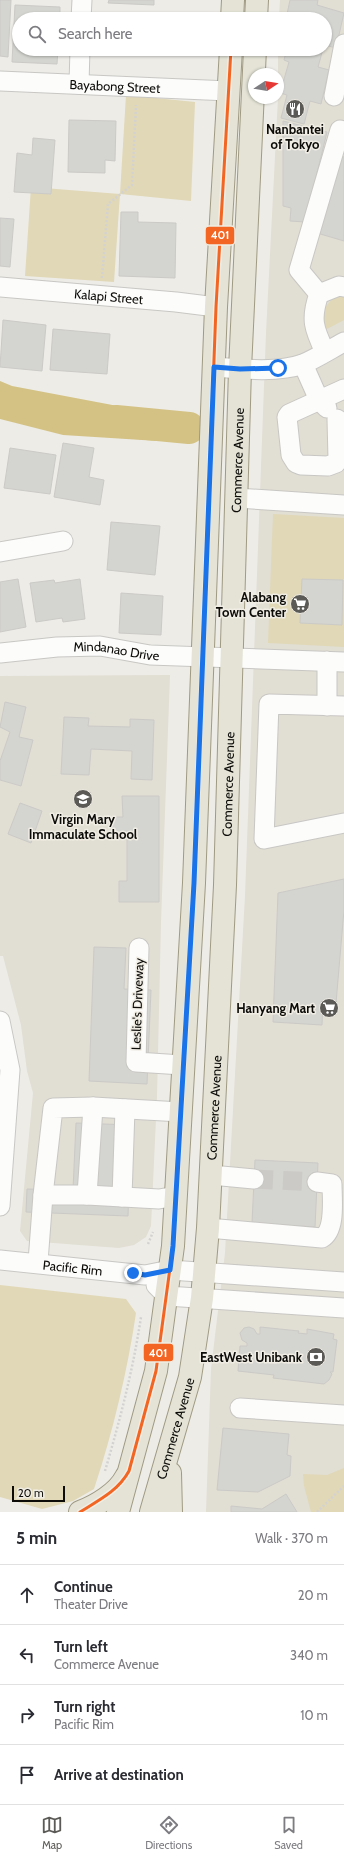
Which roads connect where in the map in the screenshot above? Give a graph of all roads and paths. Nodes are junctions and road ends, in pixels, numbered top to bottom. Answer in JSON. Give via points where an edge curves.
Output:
{"nodes":[{"id":1,"x":82,"y":0,"type":"edge"},
{"id":2,"x":233,"y":0,"type":"edge"},
{"id":3,"x":257,"y":0,"type":"edge"},
{"id":4,"x":81,"y":12,"type":"edge"},
{"id":5,"x":232,"y":12,"type":"edge"},
{"id":6,"x":256,"y":12,"type":"edge"},
{"id":7,"x":344,"y":44,"type":"edge"},
{"id":8,"x":80,"y":56,"type":"edge"},
{"id":9,"x":231,"y":56,"type":"edge"},
{"id":10,"x":255,"y":56,"type":"edge"},
{"id":11,"x":0,"y":81,"type":"edge"},
{"id":12,"x":79,"y":84,"type":"junction"},
{"id":13,"x":137,"y":87,"type":"junction"},
{"id":14,"x":229,"y":91,"type":"junction"},
{"id":15,"x":334,"y":96,"type":"dead end"},
{"id":16,"x":344,"y":131,"type":"edge"},
{"id":17,"x":0,"y":287,"type":"edge"},
{"id":18,"x":344,"y":287,"type":"edge"},
{"id":19,"x":319,"y":294,"type":"junction"},
{"id":20,"x":101,"y":296,"type":"junction"},
{"id":21,"x":216,"y":307,"type":"junction"},
{"id":22,"x":344,"y":342,"type":"edge"},
{"id":23,"x":326,"y":352,"type":"junction"},
{"id":24,"x":303,"y":364,"type":"junction"},
{"id":25,"x":214,"y":367,"type":"junction"},
{"id":26,"x":240,"y":369,"type":"junction"},
{"id":27,"x":344,"y":389,"type":"edge"},
{"id":28,"x":319,"y":400,"type":"junction"},
{"id":29,"x":341,"y":419,"type":"edge"},
{"id":30,"x":237,"y":498,"type":"junction"},
{"id":31,"x":344,"y":505,"type":"edge"},
{"id":32,"x":63,"y":541,"type":"dead end"},
{"id":33,"x":0,"y":552,"type":"edge"},
{"id":34,"x":0,"y":653,"type":"edge"},
{"id":35,"x":202,"y":657,"type":"junction"},
{"id":36,"x":233,"y":658,"type":"junction"},
{"id":37,"x":336,"y":661,"type":"edge"},
{"id":38,"x":336,"y":706,"type":"edge"},
{"id":39,"x":344,"y":823,"type":"edge"},
{"id":40,"x":221,"y":942,"type":"junction"},
{"id":41,"x":190,"y":944,"type":"junction"},
{"id":42,"x":139,"y":948,"type":"dead end"},
{"id":43,"x":0,"y":1021,"type":"edge"},
{"id":44,"x":182,"y":1065,"type":"junction"},
{"id":45,"x":93,"y":1107,"type":"junction"},
{"id":46,"x":125,"y":1109,"type":"junction"},
{"id":47,"x":181,"y":1112,"type":"junction"},
{"id":48,"x":2,"y":1150,"type":"edge"},
{"id":49,"x":211,"y":1175,"type":"junction"},
{"id":50,"x":254,"y":1179,"type":"tunnel mouth"},
{"id":51,"x":317,"y":1182,"type":"tunnel mouth"},
{"id":52,"x":43,"y":1195,"type":"junction"},
{"id":53,"x":87,"y":1195,"type":"junction"},
{"id":54,"x":176,"y":1196,"type":"junction"},
{"id":55,"x":122,"y":1197,"type":"junction"},
{"id":56,"x":0,"y":1206,"type":"edge"},
{"id":57,"x":208,"y":1228,"type":"junction"},
{"id":58,"x":0,"y":1260,"type":"edge"},
{"id":59,"x":38,"y":1262,"type":"junction"},
{"id":60,"x":170,"y":1270,"type":"junction"},
{"id":61,"x":204,"y":1273,"type":"junction"},
{"id":62,"x":145,"y":1275,"type":"junction"},
{"id":63,"x":344,"y":1282,"type":"edge"},
{"id":64,"x":167,"y":1296,"type":"junction"},
{"id":65,"x":202,"y":1298,"type":"junction"},
{"id":66,"x":344,"y":1308,"type":"edge"},
{"id":67,"x":141,"y":1317,"type":"dead end"},
{"id":68,"x":240,"y":1408,"type":"dead end"},
{"id":69,"x":344,"y":1415,"type":"edge"},
{"id":70,"x":170,"y":1450,"type":"junction"},
{"id":71,"x":129,"y":1470,"type":"junction"},
{"id":72,"x":104,"y":1477,"type":"dead end"},
{"id":73,"x":344,"y":1486,"type":"edge"},
{"id":74,"x":80,"y":1512,"type":"edge"},
{"id":75,"x":118,"y":1512,"type":"edge"},
{"id":76,"x":151,"y":1512,"type":"edge"},
{"id":77,"x":171,"y":1512,"type":"edge"},
{"id":78,"x":317,"y":1512,"type":"edge"}],
"edges":[{"from":1,"to":4,"type":"street"},
{"from":2,"to":5,"type":"main road"},
{"from":3,"to":6,"type":"main road"},
{"from":7,"to":15,"type":"street"},
{"from":8,"to":12,"type":"street"},
{"from":9,"to":14,"type":"main road","name":"Commerce Avenue"},
{"from":10,"to":26,"type":"main road","name":"Commerce Avenue"},
{"from":11,"to":12,"type":"street","name":"Bayabong Street"},
{"from":12,"to":13,"type":"street","name":"Bayabong Street"},
{"from":13,"to":14,"type":"street","name":"Bayabong Street"},
{"from":13,"to":20,"type":"path","via":[[132,184],[108,204]]},
{"from":14,"to":21,"type":"main road","name":"Commerce Avenue"},
{"from":16,"to":19,"type":"street","via":[[340,130],[299,270]]},
{"from":17,"to":20,"type":"street","name":"Kalapi Street"},
{"from":18,"to":19,"type":"street","via":[[339,286]]},
{"from":19,"to":23,"type":"street","via":[[314,307],[315,331]]},
{"from":20,"to":21,"type":"street","name":"Kalapi Street"},
{"from":21,"to":25,"type":"main road","name":"Commerce Avenue"},
{"from":22,"to":23,"type":"street"},
{"from":23,"to":24,"type":"street"},
{"from":24,"to":26,"type":"street","via":[[283,368]]},
{"from":24,"to":28,"type":"street"},
{"from":25,"to":26,"type":"street"},
{"from":25,"to":35,"type":"main road","name":"Commerce Avenue"},
{"from":26,"to":30,"type":"main road","name":"Commerce Avenue"},
{"from":27,"to":28,"type":"street"},
{"from":28,"to":29,"type":"street"},
{"from":28,"to":29,"type":"street","via":[[298,409],[288,417],[291,454],[296,463],[328,466],[336,464]]},
{"from":30,"to":31,"type":"street"},
{"from":30,"to":36,"type":"main road","name":"Commerce Avenue"},
{"from":32,"to":33,"type":"street"},
{"from":34,"to":35,"type":"street","name":"Mindanao Drive","via":[[57,647],[100,646],[150,656]]},
{"from":35,"to":36,"type":"street","name":"Mindanao Drive"},
{"from":35,"to":41,"type":"main road","name":"Commerce Avenue"},
{"from":36,"to":37,"type":"street","name":"Mindanao Drive"},
{"from":36,"to":40,"type":"main road","name":"Commerce Avenue","via":[[226,885]]},
{"from":37,"to":38,"type":"street"},
{"from":38,"to":39,"type":"street","via":[[269,704],[264,839]]},
{"from":40,"to":41,"type":"main road"},
{"from":40,"to":49,"type":"main road","name":"Commerce Avenue"},
{"from":41,"to":44,"type":"main road","name":"Commerce Avenue"},
{"from":42,"to":44,"type":"street","name":"Leslie's Driveway","via":[[136,1062]]},
{"from":43,"to":48,"type":"street","via":[[10,1070]]},
{"from":44,"to":47,"type":"main road","name":"Commerce Avenue"},
{"from":45,"to":46,"type":"street"},
{"from":45,"to":52,"type":"street","via":[[53,1108]]},
{"from":45,"to":53,"type":"street"},
{"from":46,"to":47,"type":"street"},
{"from":46,"to":55,"type":"street"},
{"from":47,"to":54,"type":"main road","name":"Commerce Avenue"},
{"from":48,"to":56,"type":"street"},
{"from":49,"to":50,"type":"street"},
{"from":49,"to":57,"type":"main road","name":"Commerce Avenue"},
{"from":51,"to":57,"type":"street","via":[[332,1184],[331,1226],[327,1235],[322,1238]]},
{"from":52,"to":53,"type":"street"},
{"from":52,"to":59,"type":"street"},
{"from":53,"to":55,"type":"street"},
{"from":54,"to":55,"type":"street","via":[[159,1199]]},
{"from":54,"to":60,"type":"main road","name":"Commerce Avenue"},
{"from":57,"to":61,"type":"main road","name":"Commerce Avenue"},
{"from":58,"to":59,"type":"street","name":"Pacific Rim"},
{"from":59,"to":62,"type":"street","name":"Pacific Rim"},
{"from":60,"to":61,"type":"street","name":"Pacific Rim"},
{"from":60,"to":62,"type":"street","name":"Pacific Rim"},
{"from":60,"to":64,"type":"main road","name":"Commerce Avenue"},
{"from":61,"to":63,"type":"street","name":"Pacific Rim"},
{"from":61,"to":65,"type":"main road","name":"Commerce Avenue"},
{"from":62,"to":64,"type":"street"},
{"from":64,"to":65,"type":"street"},
{"from":64,"to":71,"type":"main road","name":"Commerce Avenue","via":[[156,1371]]},
{"from":65,"to":66,"type":"street"},
{"from":65,"to":70,"type":"main road","name":"Commerce Avenue","via":[[190,1377]]},
{"from":67,"to":72,"type":"path","via":[[135,1357]]},
{"from":68,"to":69,"type":"street"},
{"from":70,"to":76,"type":"main road","name":"Commerce Avenue"},
{"from":70,"to":77,"type":"main road"},
{"from":71,"to":74,"type":"main road","via":[[123,1482],[111,1494]]},
{"from":71,"to":75,"type":"main road","name":"Commerce Avenue"},
{"from":73,"to":78,"type":"path"}]}
